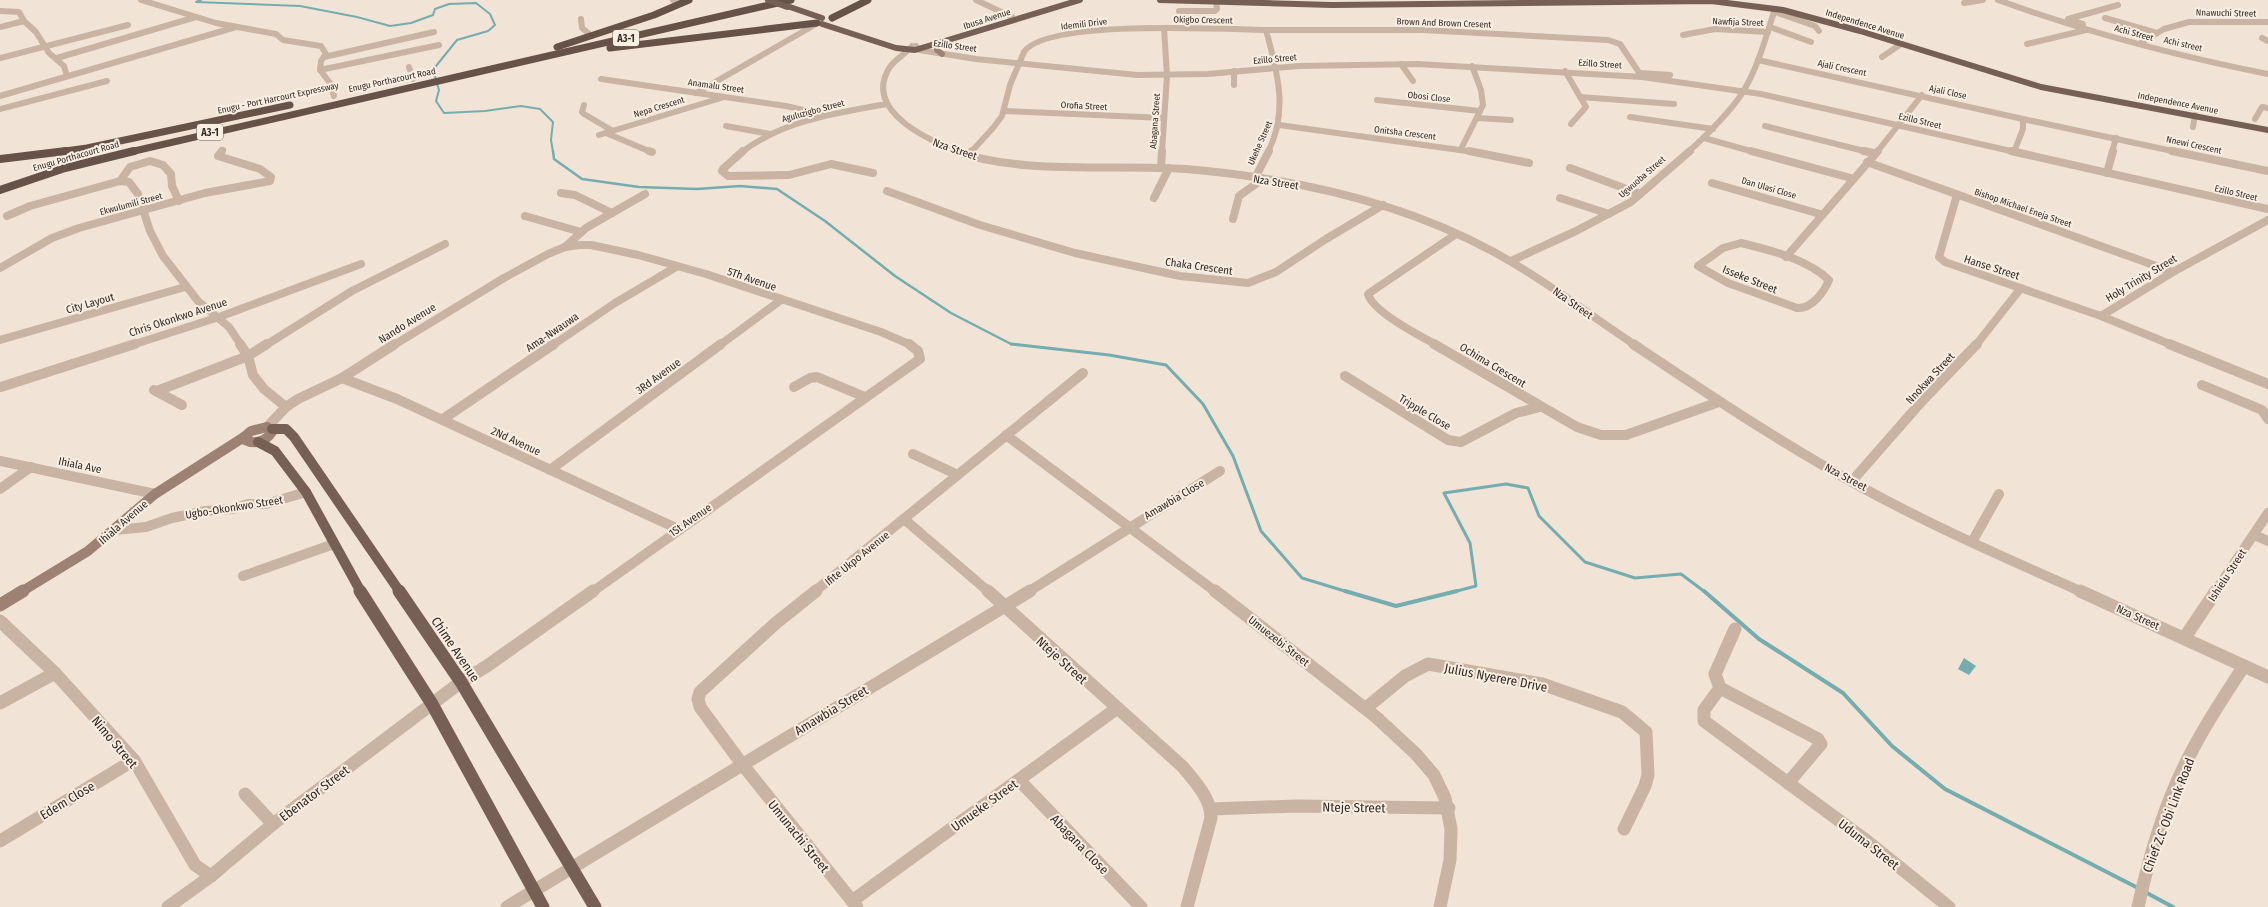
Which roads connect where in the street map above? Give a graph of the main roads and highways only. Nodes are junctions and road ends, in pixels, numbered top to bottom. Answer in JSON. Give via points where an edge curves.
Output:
{"nodes":[{"id":1,"x":768,"y":0,"type":"edge"},
{"id":2,"x":774,"y":0,"type":"edge"},
{"id":3,"x":868,"y":0,"type":"edge"},
{"id":4,"x":1071,"y":0,"type":"edge"},
{"id":5,"x":1080,"y":0,"type":"edge"},
{"id":6,"x":1160,"y":0,"type":"edge"},
{"id":7,"x":1252,"y":0,"type":"edge"},
{"id":8,"x":1624,"y":0,"type":"edge"},
{"id":9,"x":1736,"y":0,"type":"edge"},
{"id":10,"x":687,"y":1,"type":"edge"},
{"id":11,"x":1230,"y":1,"type":"edge"},
{"id":12,"x":1330,"y":2,"type":"edge"},
{"id":13,"x":789,"y":5,"type":"edge"},
{"id":14,"x":1774,"y":7,"type":"junction"},
{"id":15,"x":832,"y":20,"type":"junction"},
{"id":16,"x":819,"y":21,"type":"junction"},
{"id":17,"x":1893,"y":40,"type":"junction"},
{"id":18,"x":937,"y":45,"type":"junction"},
{"id":19,"x":557,"y":47,"type":"junction"},
{"id":20,"x":901,"y":48,"type":"junction"},
{"id":21,"x":915,"y":48,"type":"junction"},
{"id":22,"x":942,"y":54,"type":"road end"},
{"id":23,"x":528,"y":60,"type":"junction"},
{"id":24,"x":458,"y":72,"type":"junction"},
{"id":25,"x":1993,"y":72,"type":"junction"},
{"id":26,"x":417,"y":80,"type":"junction"},
{"id":27,"x":361,"y":90,"type":"dead end"},
{"id":28,"x":298,"y":104,"type":"dead end"},
{"id":29,"x":2152,"y":105,"type":"junction"},
{"id":30,"x":2268,"y":128,"type":"edge"},
{"id":31,"x":0,"y":159,"type":"edge"},
{"id":32,"x":0,"y":190,"type":"edge"},
{"id":33,"x":270,"y":428,"type":"junction"},
{"id":34,"x":251,"y":440,"type":"junction"},
{"id":35,"x":0,"y":605,"type":"edge"},
{"id":36,"x":543,"y":907,"type":"edge"},
{"id":37,"x":595,"y":907,"type":"edge"}],
"edges":[{"from":1,"to":13,"type":"main road","name":"Ezillo Street","bridge":true},
{"from":1,"to":19,"type":"highway","number":"A3-1"},
{"from":2,"to":13,"type":"main road","name":"Ezillo Street","bridge":true},
{"from":3,"to":15,"type":"highway"},
{"from":4,"to":21,"type":"main road","name":"Ibusa Avenue"},
{"from":5,"to":18,"type":"main road","name":"Ibusa Avenue"},
{"from":6,"to":11,"type":"main road","name":"Independence Avenue"},
{"from":7,"to":12,"type":"main road","name":"Independence Avenue"},
{"from":8,"to":12,"type":"main road","name":"Independence Avenue"},
{"from":9,"to":14,"type":"main road","name":"Independence Avenue"},
{"from":10,"to":19,"type":"highway","via":[[654,15]]},
{"from":11,"to":12,"type":"main road","name":"Independence Avenue"},
{"from":12,"to":14,"type":"main road","name":"Independence Avenue","via":[[1544,4],[1711,1]]},
{"from":13,"to":16,"type":"main road","name":"Ezillo Street"},
{"from":13,"to":23,"type":"highway","name":"Enugu Porthacourt Road","number":"A3-1"},
{"from":14,"to":17,"type":"main road","name":"Independence Avenue"},
{"from":15,"to":16,"type":"main road","name":"Ezillo Street"},
{"from":15,"to":20,"type":"main road","name":"Ezillo Street"},
{"from":16,"to":20,"type":"main road","name":"Ezillo Street"},
{"from":16,"to":23,"type":"highway"},
{"from":17,"to":25,"type":"main road","name":"Independence Avenue"},
{"from":17,"to":25,"type":"main road","name":"Independence Avenue"},
{"from":18,"to":21,"type":"main road","name":"Ibusa Avenue"},
{"from":18,"to":22,"type":"main road","via":[[937,50]]},
{"from":19,"to":24,"type":"highway","number":"A3-1"},
{"from":20,"to":21,"type":"main road","name":"Ezillo Street"},
{"from":23,"to":24,"type":"highway","name":"Enugu Porthacourt Road","number":"A3-1"},
{"from":24,"to":26,"type":"highway","name":"Enugu Porthacourt Road","number":"A3-1"},
{"from":25,"to":29,"type":"main road","name":"Independence Avenue","via":[[2079,93]]},
{"from":26,"to":27,"type":"highway","number":"A3-1"},
{"from":26,"to":32,"type":"highway","name":"Enugu Porthacourt Road","number":"A3-1","via":[[93,160]]},
{"from":28,"to":31,"type":"highway","name":"Enugu - Port Harcourt Expressway","number":"A3-1","via":[[94,146]]},
{"from":29,"to":30,"type":"main road","name":"Independence Avenue"},
{"from":29,"to":30,"type":"main road","name":"Independence Avenue"},
{"from":33,"to":34,"type":"main road","via":[[270,435]]},
{"from":33,"to":34,"type":"main road","via":[[251,431]]},
{"from":33,"to":37,"type":"main road","name":"Chime Avenue","via":[[286,429],[294,437],[461,682]]},
{"from":34,"to":35,"type":"main road","name":"Ihiala Avenue","via":[[207,460],[155,494],[88,551]]},
{"from":34,"to":36,"type":"main road","via":[[275,451],[306,492],[348,572],[432,704]]}]}
